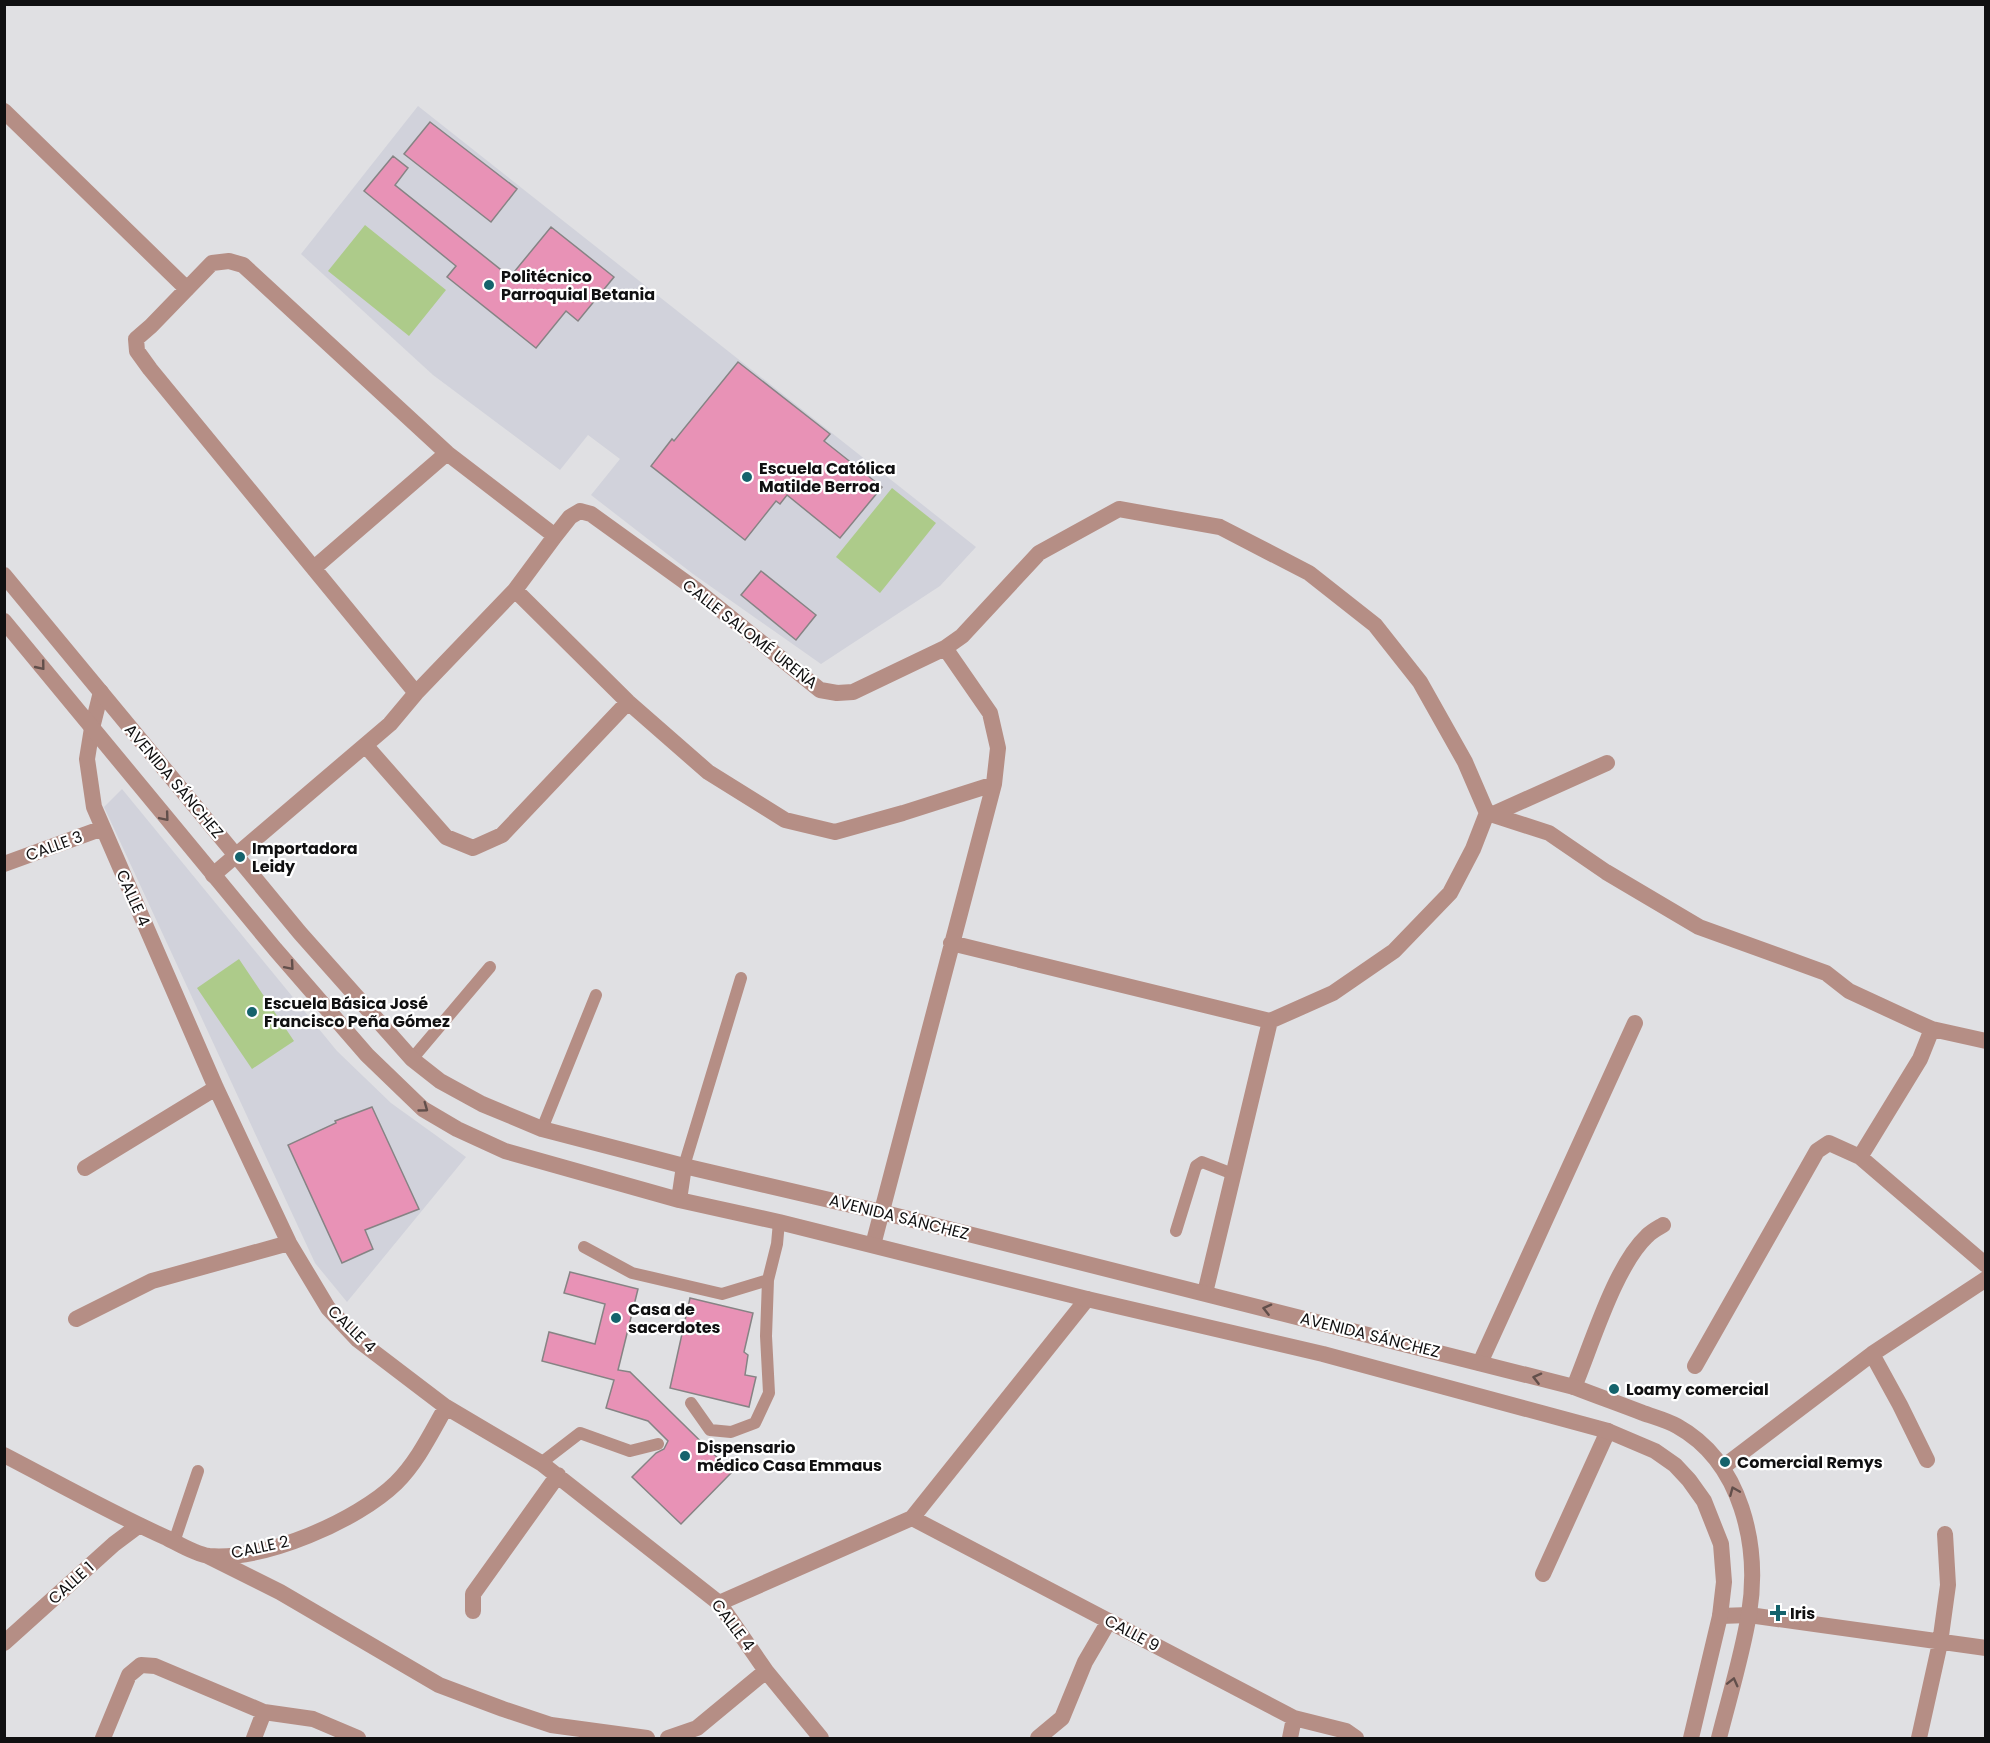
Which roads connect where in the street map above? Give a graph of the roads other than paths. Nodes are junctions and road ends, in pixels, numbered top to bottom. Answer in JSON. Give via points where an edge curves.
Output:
{"nodes":[{"id":1,"x":4,"y":111,"type":"edge"},
{"id":2,"x":187,"y":289,"type":"junction"},
{"id":3,"x":447,"y":453,"type":"junction"},
{"id":4,"x":555,"y":536,"type":"junction"},
{"id":5,"x":314,"y":568,"type":"junction"},
{"id":6,"x":4,"y":574,"type":"edge"},
{"id":7,"x":515,"y":590,"type":"junction"},
{"id":8,"x":4,"y":621,"type":"edge"},
{"id":9,"x":945,"y":648,"type":"junction"},
{"id":10,"x":101,"y":692,"type":"junction"},
{"id":11,"x":416,"y":693,"type":"junction"},
{"id":12,"x":628,"y":702,"type":"junction"},
{"id":13,"x":92,"y":728,"type":"junction"},
{"id":14,"x":366,"y":746,"type":"junction"},
{"id":15,"x":1607,"y":763,"type":"dead end"},
{"id":16,"x":994,"y":784,"type":"junction"},
{"id":17,"x":1489,"y":814,"type":"junction"},
{"id":18,"x":103,"y":828,"type":"junction"},
{"id":19,"x":236,"y":855,"type":"junction"},
{"id":20,"x":4,"y":864,"type":"edge"},
{"id":21,"x":213,"y":875,"type":"junction"},
{"id":22,"x":951,"y":944,"type":"junction"},
{"id":23,"x":490,"y":967,"type":"dead end"},
{"id":24,"x":741,"y":978,"type":"dead end"},
{"id":25,"x":596,"y":994,"type":"dead end"},
{"id":26,"x":1270,"y":1021,"type":"junction"},
{"id":27,"x":1635,"y":1023,"type":"dead end"},
{"id":28,"x":1932,"y":1029,"type":"junction"},
{"id":29,"x":1986,"y":1041,"type":"edge"},
{"id":30,"x":412,"y":1059,"type":"junction"},
{"id":31,"x":216,"y":1088,"type":"junction"},
{"id":32,"x":542,"y":1129,"type":"junction"},
{"id":33,"x":1860,"y":1157,"type":"junction"},
{"id":34,"x":684,"y":1166,"type":"junction"},
{"id":35,"x":85,"y":1168,"type":"dead end"},
{"id":36,"x":1233,"y":1174,"type":"junction"},
{"id":37,"x":679,"y":1200,"type":"junction"},
{"id":38,"x":881,"y":1212,"type":"junction"},
{"id":39,"x":779,"y":1222,"type":"junction"},
{"id":40,"x":1663,"y":1225,"type":"dead end"},
{"id":41,"x":1176,"y":1231,"type":"dead end"},
{"id":42,"x":289,"y":1243,"type":"junction"},
{"id":43,"x":873,"y":1245,"type":"junction"},
{"id":44,"x":584,"y":1247,"type":"dead end"},
{"id":45,"x":1986,"y":1265,"type":"edge"},
{"id":46,"x":1986,"y":1278,"type":"edge"},
{"id":47,"x":768,"y":1280,"type":"junction"},
{"id":48,"x":1205,"y":1293,"type":"junction"},
{"id":49,"x":1087,"y":1299,"type":"junction"},
{"id":50,"x":76,"y":1319,"type":"dead end"},
{"id":51,"x":1872,"y":1354,"type":"junction"},
{"id":52,"x":1480,"y":1363,"type":"junction"},
{"id":53,"x":1695,"y":1366,"type":"dead end"},
{"id":54,"x":1574,"y":1387,"type":"junction"},
{"id":55,"x":691,"y":1403,"type":"dead end"},
{"id":56,"x":446,"y":1407,"type":"junction"},
{"id":57,"x":1608,"y":1431,"type":"junction"},
{"id":58,"x":658,"y":1444,"type":"dead end"},
{"id":59,"x":4,"y":1455,"type":"edge"},
{"id":60,"x":1927,"y":1460,"type":"dead end"},
{"id":61,"x":541,"y":1463,"type":"junction"},
{"id":62,"x":1723,"y":1467,"type":"junction"},
{"id":63,"x":198,"y":1471,"type":"dead end"},
{"id":64,"x":558,"y":1475,"type":"junction"},
{"id":65,"x":912,"y":1518,"type":"junction"},
{"id":66,"x":138,"y":1526,"type":"junction"},
{"id":67,"x":1945,"y":1534,"type":"dead end"},
{"id":68,"x":174,"y":1542,"type":"junction"},
{"id":69,"x":207,"y":1556,"type":"junction"},
{"id":70,"x":1543,"y":1574,"type":"dead end"},
{"id":71,"x":719,"y":1602,"type":"junction"},
{"id":72,"x":473,"y":1611,"type":"dead end"},
{"id":73,"x":1749,"y":1615,"type":"junction"},
{"id":74,"x":1720,"y":1616,"type":"junction"},
{"id":75,"x":1109,"y":1621,"type":"junction"},
{"id":76,"x":4,"y":1642,"type":"edge"},
{"id":77,"x":1940,"y":1643,"type":"junction"},
{"id":78,"x":1986,"y":1648,"type":"edge"},
{"id":79,"x":766,"y":1671,"type":"junction"},
{"id":80,"x":264,"y":1712,"type":"junction"},
{"id":81,"x":1294,"y":1718,"type":"junction"},
{"id":82,"x":549,"y":1732,"type":"edge"},
{"id":83,"x":103,"y":1738,"type":"edge"},
{"id":84,"x":254,"y":1738,"type":"edge"},
{"id":85,"x":358,"y":1738,"type":"edge"},
{"id":86,"x":647,"y":1738,"type":"edge"},
{"id":87,"x":668,"y":1738,"type":"edge"},
{"id":88,"x":821,"y":1738,"type":"edge"},
{"id":89,"x":1038,"y":1738,"type":"edge"},
{"id":90,"x":1290,"y":1738,"type":"edge"},
{"id":91,"x":1356,"y":1738,"type":"edge"},
{"id":92,"x":1691,"y":1738,"type":"edge"},
{"id":93,"x":1719,"y":1738,"type":"edge"},
{"id":94,"x":1919,"y":1738,"type":"edge"}],
"edges":[{"from":1,"to":2,"type":"street"},
{"from":2,"to":3,"type":"street","via":[[212,263],[229,261],[243,266]]},
{"from":2,"to":5,"type":"street","via":[[136,339],[137,351]]},
{"from":3,"to":4,"type":"street"},
{"from":3,"to":5,"type":"street"},
{"from":4,"to":7,"type":"street","name":"CALLE SALOMÉ UREÑA"},
{"from":4,"to":9,"type":"street","name":"CALLE SALOMÉ UREÑA","via":[[570,517],[580,511],[591,514],[695,590],[820,690],[853,692]]},
{"from":5,"to":11,"type":"street"},
{"from":6,"to":10,"type":"street","name":"AVENIDA SÁNCHEZ"},
{"from":7,"to":11,"type":"street","name":"CALLE SALOMÉ UREÑA"},
{"from":7,"to":12,"type":"street"},
{"from":8,"to":13,"type":"street","name":"AVENIDA SÁNCHEZ","one_way":true},
{"from":9,"to":16,"type":"street","via":[[990,713],[998,748]]},
{"from":9,"to":17,"type":"street","name":"CALLE SALOMÉ UREÑA","via":[[962,636],[1039,554],[1119,509],[1220,527],[1309,573],[1375,625],[1420,682]]},
{"from":10,"to":13,"type":"street","name":"CALLE 4"},
{"from":10,"to":19,"type":"street","name":"AVENIDA SÁNCHEZ"},
{"from":11,"to":14,"type":"street","name":"CALLE SALOMÉ UREÑA"},
{"from":12,"to":14,"type":"street","via":[[502,835],[473,848],[447,837]]},
{"from":12,"to":16,"type":"street","via":[[708,772],[785,820],[835,832]]},
{"from":13,"to":18,"type":"street","name":"CALLE 4","via":[[87,759],[94,807]]},
{"from":13,"to":21,"type":"street","name":"AVENIDA SÁNCHEZ","one_way":true},
{"from":14,"to":19,"type":"street","name":"CALLE SALOMÉ UREÑA"},
{"from":15,"to":17,"type":"street"},
{"from":16,"to":22,"type":"street"},
{"from":17,"to":26,"type":"street","via":[[1450,893],[1394,951],[1333,993]]},
{"from":17,"to":28,"type":"street","via":[[1549,832],[1606,872],[1699,927],[1826,973],[1849,991]]},
{"from":18,"to":20,"type":"street","name":"CALLE 3"},
{"from":18,"to":31,"type":"street","name":"CALLE 4"},
{"from":19,"to":21,"type":"street","name":"CALLE SALOMÉ UREÑA"},
{"from":19,"to":30,"type":"street","name":"AVENIDA SÁNCHEZ"},
{"from":21,"to":37,"type":"street","name":"AVENIDA SÁNCHEZ","one_way":true,"via":[[367,1055],[423,1109],[505,1151]]},
{"from":22,"to":26,"type":"street"},
{"from":22,"to":38,"type":"street"},
{"from":23,"to":30,"type":"lane"},
{"from":24,"to":34,"type":"lane"},
{"from":25,"to":32,"type":"lane"},
{"from":26,"to":36,"type":"street"},
{"from":27,"to":52,"type":"street"},
{"from":28,"to":29,"type":"street"},
{"from":28,"to":33,"type":"street","via":[[1920,1059]]},
{"from":30,"to":32,"type":"street","name":"AVENIDA SÁNCHEZ","via":[[440,1081],[482,1104]]},
{"from":31,"to":35,"type":"street"},
{"from":31,"to":42,"type":"street","name":"CALLE 4"},
{"from":32,"to":34,"type":"street","name":"AVENIDA SÁNCHEZ"},
{"from":33,"to":45,"type":"street"},
{"from":33,"to":53,"type":"street","via":[[1829,1143],[1817,1151]]},
{"from":34,"to":37,"type":"street"},
{"from":34,"to":38,"type":"street","name":"AVENIDA SÁNCHEZ"},
{"from":36,"to":41,"type":"lane","via":[[1202,1162],[1196,1166]]},
{"from":36,"to":48,"type":"street"},
{"from":37,"to":39,"type":"street","name":"AVENIDA SÁNCHEZ"},
{"from":38,"to":43,"type":"street"},
{"from":38,"to":48,"type":"street","name":"AVENIDA SÁNCHEZ"},
{"from":39,"to":43,"type":"street","name":"AVENIDA SÁNCHEZ"},
{"from":39,"to":47,"type":"lane"},
{"from":40,"to":54,"type":"street","via":[[1648,1234],[1626,1263]]},
{"from":42,"to":50,"type":"street","via":[[152,1281]]},
{"from":42,"to":56,"type":"street","name":"CALLE 4","via":[[328,1308],[358,1340]]},
{"from":43,"to":49,"type":"street","name":"AVENIDA SÁNCHEZ"},
{"from":44,"to":47,"type":"lane","via":[[632,1274],[722,1294]]},
{"from":46,"to":51,"type":"street"},
{"from":47,"to":55,"type":"lane","via":[[769,1393],[755,1424],[731,1432],[710,1430]]},
{"from":52,"to":48,"type":"street","name":"AVENIDA SÁNCHEZ","one_way":true},
{"from":49,"to":57,"type":"street","name":"AVENIDA SÁNCHEZ","via":[[1323,1354]]},
{"from":49,"to":65,"type":"street"},
{"from":51,"to":60,"type":"street"},
{"from":51,"to":62,"type":"street"},
{"from":54,"to":52,"type":"street","name":"AVENIDA SÁNCHEZ","one_way":true},
{"from":54,"to":62,"type":"street","name":"AVENIDA SÁNCHEZ","via":[[1676,1426]]},
{"from":56,"to":61,"type":"street","name":"CALLE 4"},
{"from":56,"to":69,"type":"street","name":"CALLE 2","via":[[413,1464],[376,1500],[352,1515],[279,1546]]},
{"from":57,"to":70,"type":"street"},
{"from":57,"to":74,"type":"street","name":"AVENIDA SÁNCHEZ","via":[[1655,1451],[1675,1465],[1704,1501],[1721,1544],[1724,1582]]},
{"from":58,"to":61,"type":"lane","via":[[630,1451],[580,1433]]},
{"from":59,"to":66,"type":"street","name":"CALLE 2"},
{"from":61,"to":64,"type":"street","name":"CALLE 4"},
{"from":73,"to":62,"type":"street","name":"AVENIDA SÁNCHEZ","one_way":true,"via":[[1750,1547],[1737,1496]]},
{"from":63,"to":68,"type":"lane"},
{"from":64,"to":71,"type":"street","name":"CALLE 4"},
{"from":64,"to":72,"type":"street","via":[[473,1594]]},
{"from":65,"to":71,"type":"street"},
{"from":65,"to":75,"type":"street","name":"CALLE 9"},
{"from":66,"to":68,"type":"street","name":"CALLE 2"},
{"from":66,"to":76,"type":"street","name":"CALLE 1"},
{"from":67,"to":77,"type":"street","via":[[1947,1585]]},
{"from":68,"to":69,"type":"street","name":"CALLE 2"},
{"from":69,"to":82,"type":"street","via":[[280,1592],[439,1685],[503,1709]]},
{"from":71,"to":79,"type":"street","name":"CALLE 4"},
{"from":73,"to":74,"type":"street"},
{"from":73,"to":77,"type":"street"},
{"from":93,"to":73,"type":"street","name":"AVENIDA SÁNCHEZ","one_way":true},
{"from":74,"to":92,"type":"street","name":"AVENIDA SÁNCHEZ"},
{"from":75,"to":81,"type":"street","name":"CALLE 9"},
{"from":75,"to":89,"type":"street","via":[[1085,1662],[1062,1718]]},
{"from":77,"to":78,"type":"street"},
{"from":77,"to":94,"type":"street"},
{"from":79,"to":87,"type":"street","via":[[697,1728]]},
{"from":79,"to":88,"type":"street","name":"CALLE 4"},
{"from":80,"to":83,"type":"street","via":[[155,1666],[141,1665],[129,1675]]},
{"from":80,"to":84,"type":"street"},
{"from":80,"to":85,"type":"street","via":[[313,1719]]},
{"from":81,"to":90,"type":"street"},
{"from":81,"to":91,"type":"street","name":"CALLE 9","via":[[1347,1731]]},
{"from":82,"to":86,"type":"street"}]}
